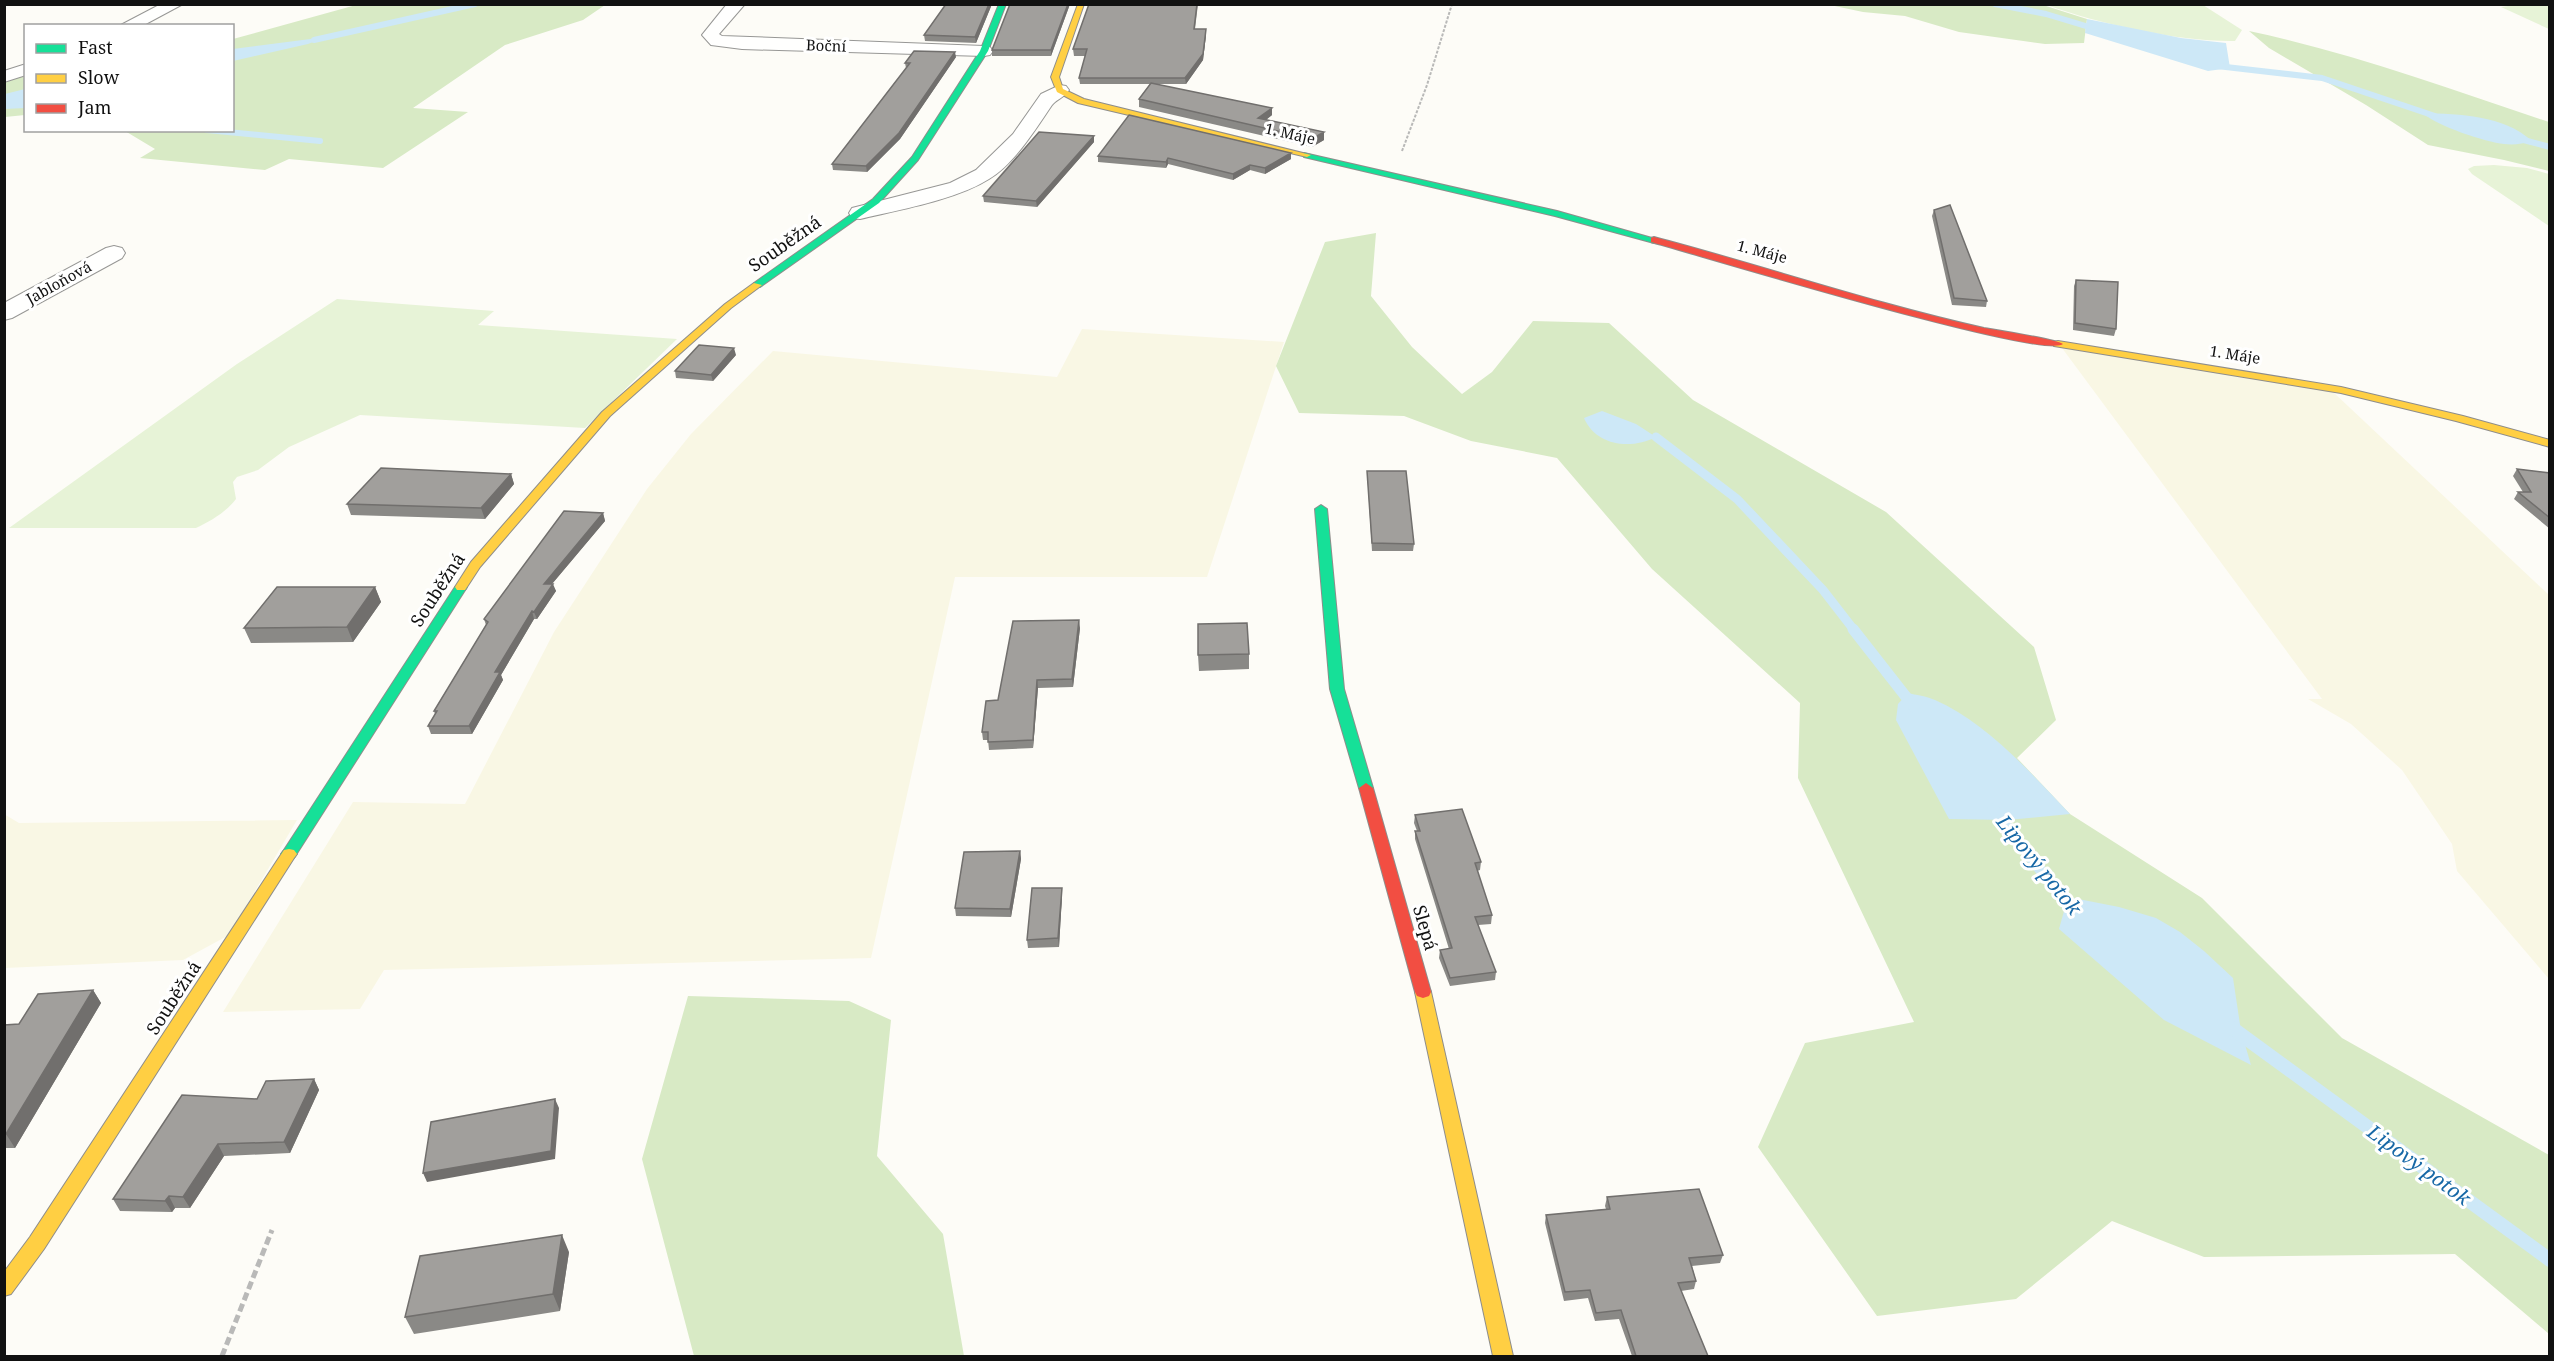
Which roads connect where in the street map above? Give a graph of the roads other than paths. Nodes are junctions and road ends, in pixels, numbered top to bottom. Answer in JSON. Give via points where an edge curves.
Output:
{"nodes":[{"id":1,"x":175,"y":4,"type":"edge"},
{"id":2,"x":737,"y":4,"type":"edge"},
{"id":3,"x":1003,"y":4,"type":"edge"},
{"id":4,"x":1081,"y":4,"type":"edge"},
{"id":5,"x":131,"y":24,"type":"edge"},
{"id":6,"x":984,"y":51,"type":"junction"},
{"id":7,"x":24,"y":70,"type":"edge"},
{"id":8,"x":4,"y":77,"type":"edge"},
{"id":9,"x":1060,"y":90,"type":"junction"},
{"id":10,"x":860,"y":213,"type":"junction"},
{"id":11,"x":114,"y":253,"type":"dead end"},
{"id":12,"x":4,"y":313,"type":"edge"},
{"id":13,"x":2550,"y":444,"type":"edge"},
{"id":14,"x":1321,"y":509,"type":"dead end"},
{"id":15,"x":4,"y":1288,"type":"edge"},
{"id":16,"x":1503,"y":1356,"type":"edge"}],
"edges":[{"from":1,"to":5,"type":"street"},
{"from":2,"to":6,"type":"street","name":"Boční","via":[[710,35],[717,41]]},
{"from":3,"to":6,"type":"street","name":"Souběžná"},
{"from":4,"to":9,"type":"street","via":[[1055,77]]},
{"from":6,"to":10,"type":"street","name":"Souběžná","via":[[915,158]]},
{"from":7,"to":8,"type":"street"},
{"from":9,"to":10,"type":"street","via":[[1048,98],[1020,138],[983,174],[957,187]]},
{"from":9,"to":13,"type":"street","name":"1. Máje","via":[[1120,111],[1557,214],[1954,324],[2026,340],[2341,390]]},
{"from":10,"to":15,"type":"street","name":"Souběžná","via":[[728,306],[606,414],[475,565],[82,1174]]},
{"from":11,"to":12,"type":"street","name":"Jabloňová"},
{"from":14,"to":16,"type":"street","name":"Slepá","via":[[1337,690],[1416,961]]}]}
